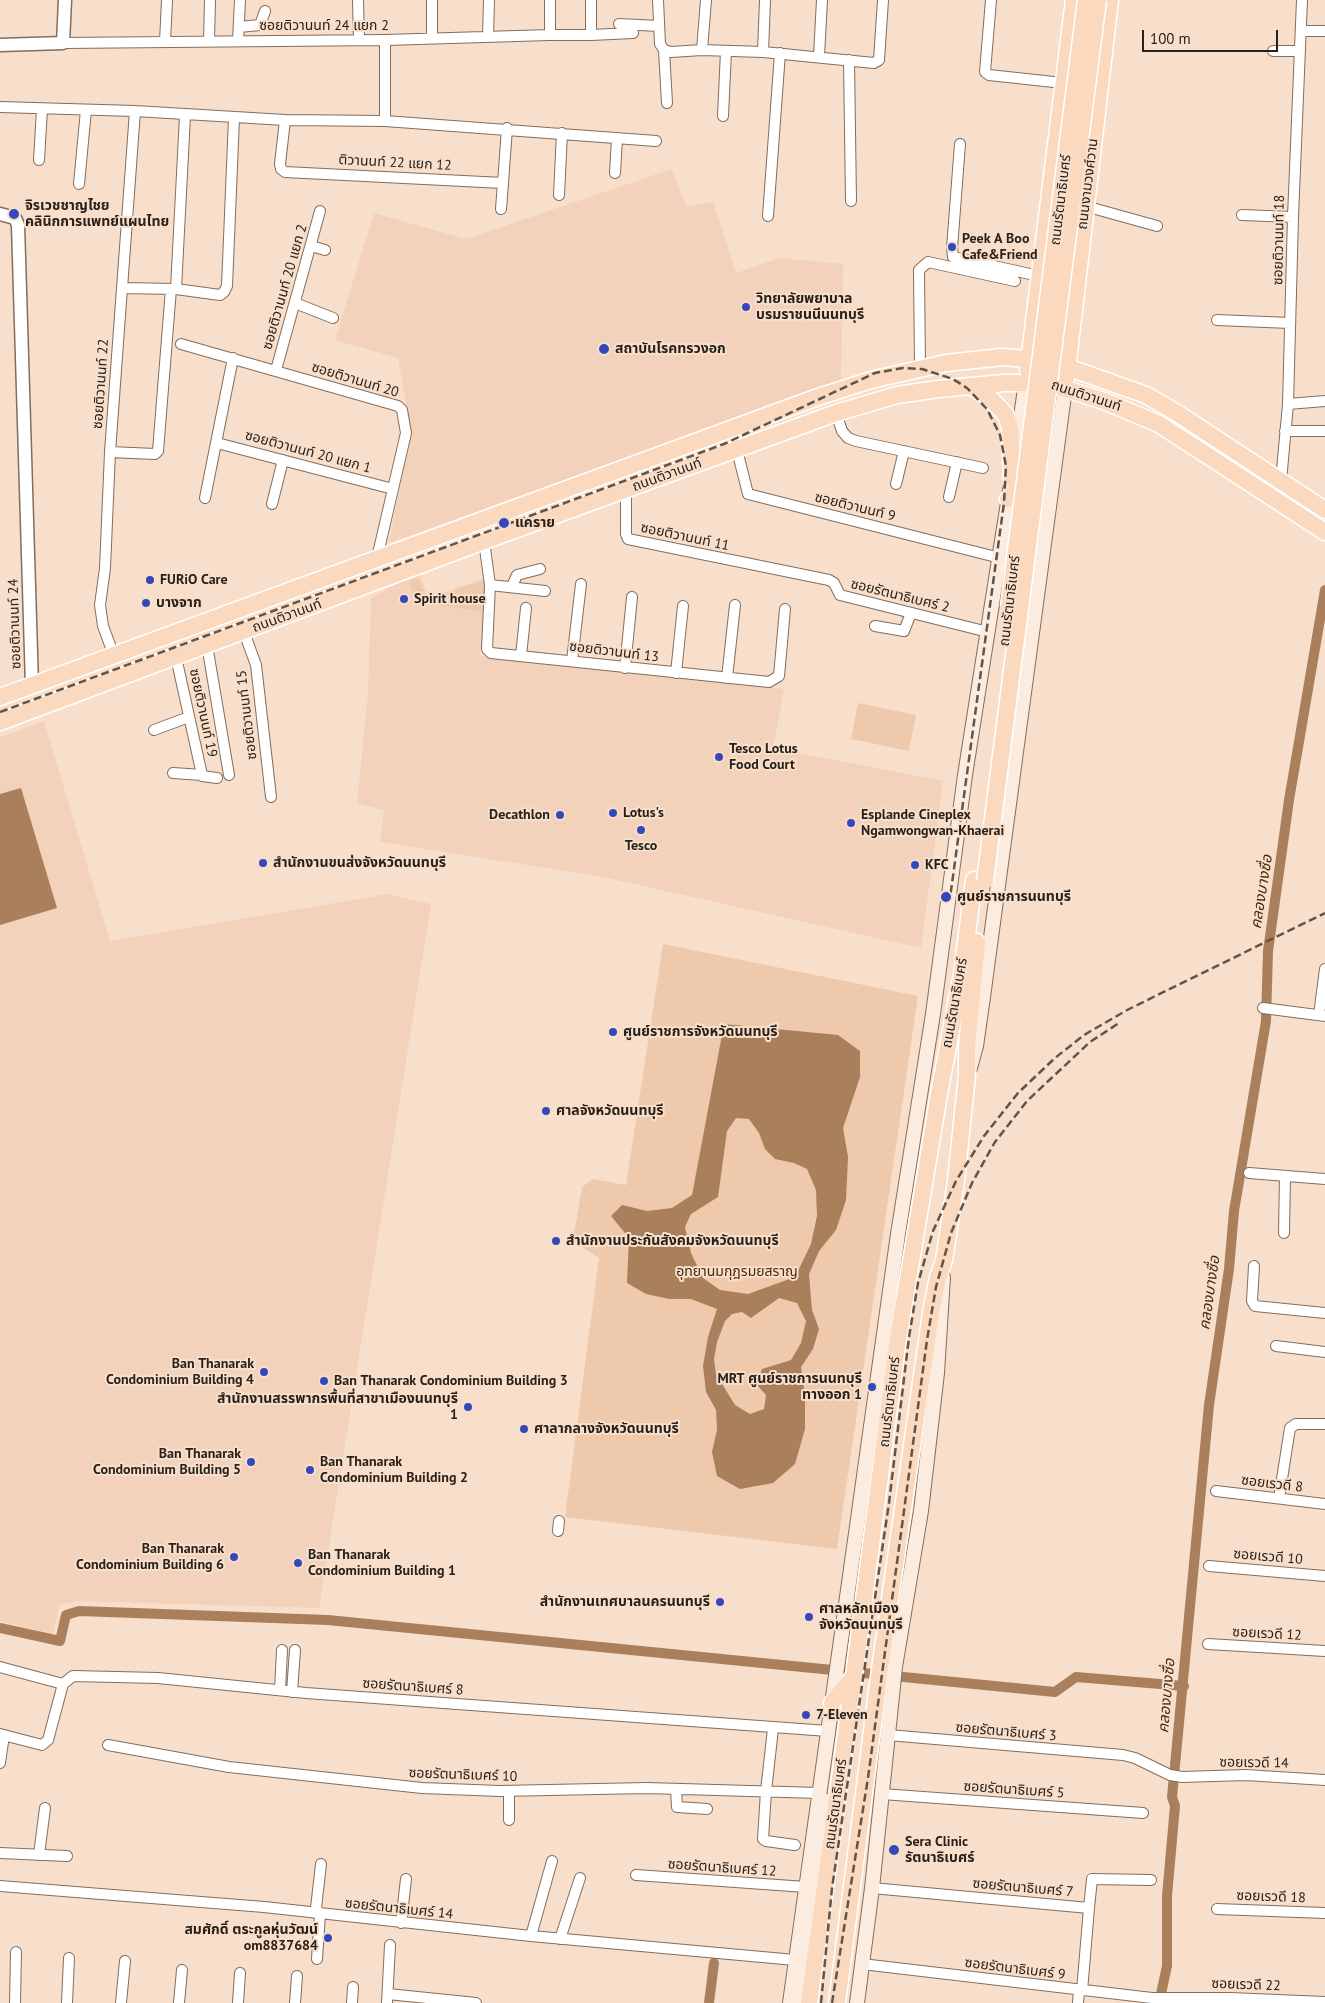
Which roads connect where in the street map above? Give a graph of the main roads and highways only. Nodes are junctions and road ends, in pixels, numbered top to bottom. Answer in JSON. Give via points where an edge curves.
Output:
{"nodes":[{"id":1,"x":1074,"y":0,"type":"edge"},
{"id":2,"x":1086,"y":0,"type":"edge"},
{"id":3,"x":1098,"y":0,"type":"edge"},
{"id":4,"x":1110,"y":0,"type":"edge"},
{"id":5,"x":1078,"y":268,"type":"junction"},
{"id":6,"x":1036,"y":360,"type":"junction"},
{"id":7,"x":1063,"y":366,"type":"junction"},
{"id":8,"x":1035,"y":383,"type":"junction"},
{"id":9,"x":971,"y":386,"type":"junction"},
{"id":10,"x":1065,"y":388,"type":"junction"},
{"id":11,"x":680,"y":448,"type":"junction"},
{"id":12,"x":687,"y":468,"type":"junction"},
{"id":13,"x":1012,"y":478,"type":"junction"},
{"id":14,"x":1008,"y":499,"type":"junction"},
{"id":15,"x":1325,"y":510,"type":"edge"},
{"id":16,"x":1325,"y":532,"type":"edge"},
{"id":17,"x":1000,"y":557,"type":"junction"},
{"id":18,"x":1043,"y":563,"type":"junction"},
{"id":19,"x":0,"y":697,"type":"edge"},
{"id":20,"x":0,"y":722,"type":"edge"},
{"id":21,"x":980,"y":880,"type":"junction"},
{"id":22,"x":967,"y":1075,"type":"junction"},
{"id":23,"x":855,"y":1672,"type":"junction"},
{"id":24,"x":887,"y":1674,"type":"junction"},
{"id":25,"x":832,"y":1704,"type":"junction"},
{"id":26,"x":828,"y":1727,"type":"junction"},
{"id":27,"x":886,"y":1760,"type":"junction"},
{"id":28,"x":790,"y":2003,"type":"edge"},
{"id":29,"x":800,"y":2003,"type":"edge"},
{"id":30,"x":809,"y":2003,"type":"edge"},
{"id":31,"x":837,"y":2003,"type":"edge"},
{"id":32,"x":847,"y":2003,"type":"edge"},
{"id":33,"x":857,"y":2003,"type":"edge"}],
"edges":[{"from":1,"to":6,"type":"main road","via":[[1039,276]]},
{"from":2,"to":21,"type":"main road","name":"ถนนรัตนาธิเบศร์","bridge":true},
{"from":3,"to":21,"type":"main road","name":"ถนนรัตนาธิเบศร์","bridge":true},
{"from":4,"to":5,"type":"main road","name":"ถนนงามวงศ์วาน"},
{"from":5,"to":6,"type":"main road","via":[[1059,290],[1048,351]]},
{"from":5,"to":7,"type":"main road","name":"ถนนงามวงศ์วาน"},
{"from":6,"to":7,"type":"main road","name":"ถนนติวานนท์"},
{"from":6,"to":8,"type":"main road"},
{"from":6,"to":11,"type":"main road","name":"ถนนติวานนท์","via":[[1002,357],[920,367],[818,397]]},
{"from":7,"to":8,"type":"main road"},
{"from":7,"to":10,"type":"main road","name":"ถนนรัตนาธิเบศร์"},
{"from":7,"to":15,"type":"main road","name":"ถนนติวานนท์","via":[[1146,395]]},
{"from":8,"to":9,"type":"main road","name":"ถนนติวานนท์"},
{"from":8,"to":10,"type":"main road","name":"ถนนติวานนท์"},
{"from":8,"to":13,"type":"main road","name":"ถนนรัตนาธิเบศร์"},
{"from":8,"to":14,"type":"main road","via":[[1042,393],[1032,471],[1021,488]]},
{"from":9,"to":12,"type":"main road","name":"ถนนติวานนท์","via":[[897,395],[836,413]]},
{"from":9,"to":13,"type":"main road","via":[[990,398],[1008,419]]},
{"from":10,"to":16,"type":"main road","name":"ถนนติวานนท์","via":[[1159,424]]},
{"from":10,"to":18,"type":"main road","name":"ถนนรัตนาธิเบศร์"},
{"from":11,"to":12,"type":"main road"},
{"from":11,"to":19,"type":"main road","name":"ถนนติวานนท์"},
{"from":12,"to":20,"type":"main road","name":"ถนนติวานนท์"},
{"from":13,"to":14,"type":"main road","name":"ถนนรัตนาธิเบศร์"},
{"from":14,"to":17,"type":"main road","name":"ถนนรัตนาธิเบศร์"},
{"from":17,"to":18,"type":"main road","via":[[1008,542],[1022,536],[1036,543]]},
{"from":17,"to":25,"type":"main road","name":"ถนนรัตนาธิเบศร์"},
{"from":18,"to":22,"type":"main road","name":"ถนนรัตนาธิเบศร์","via":[[976,1046]]},
{"from":21,"to":22,"type":"main road","name":"ถนนรัตนาธิเบศร์"},
{"from":21,"to":23,"type":"main road","name":"ถนนรัตนาธิเบศร์","via":[[939,1094],[897,1344]]},
{"from":22,"to":24,"type":"main road","name":"ถนนรัตนาธิเบศร์","via":[[956,1181],[944,1260],[931,1313]]},
{"from":23,"to":25,"type":"main road"},
{"from":23,"to":30,"type":"main road","name":"ถนนรัตนาธิเบศร์"},
{"from":24,"to":27,"type":"main road","name":"ถนนรัตนาธิเบศร์"},
{"from":24,"to":31,"type":"main road","name":"ถนนรัตนาธิเบศร์"},
{"from":25,"to":26,"type":"main road","name":"ถนนรัตนาธิเบศร์"},
{"from":26,"to":28,"type":"main road","name":"ถนนรัตนาธิเบศร์"},
{"from":26,"to":29,"type":"main road","via":[[832,1754]]},
{"from":27,"to":32,"type":"main road","via":[[881,1773]]},
{"from":27,"to":33,"type":"main road","name":"ถนนรัตนาธิเบศร์"}]}
